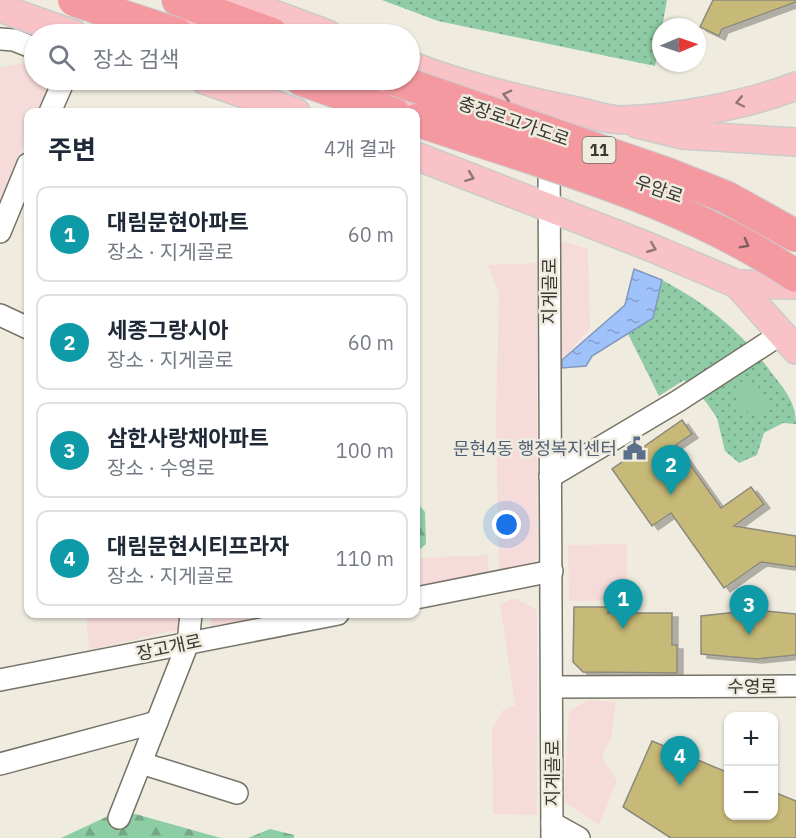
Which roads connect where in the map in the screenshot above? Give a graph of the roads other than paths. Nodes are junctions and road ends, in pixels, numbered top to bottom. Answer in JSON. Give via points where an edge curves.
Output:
{"nodes":[{"id":1,"x":74,"y":0,"type":"edge"},
{"id":2,"x":97,"y":0,"type":"edge"},
{"id":3,"x":169,"y":0,"type":"edge"},
{"id":4,"x":178,"y":0,"type":"edge"},
{"id":5,"x":236,"y":0,"type":"edge"},
{"id":6,"x":0,"y":8,"type":"edge"},
{"id":7,"x":46,"y":24,"type":"edge"},
{"id":8,"x":86,"y":24,"type":"edge"},
{"id":9,"x":168,"y":24,"type":"edge"},
{"id":10,"x":192,"y":24,"type":"edge"},
{"id":11,"x":245,"y":24,"type":"edge"},
{"id":12,"x":301,"y":24,"type":"edge"},
{"id":13,"x":0,"y":39,"type":"edge"},
{"id":14,"x":24,"y":44,"type":"edge"},
{"id":15,"x":420,"y":70,"type":"edge"},
{"id":16,"x":796,"y":86,"type":"edge"},
{"id":17,"x":420,"y":88,"type":"edge"},
{"id":18,"x":60,"y":90,"type":"edge"},
{"id":19,"x":233,"y":90,"type":"edge"},
{"id":20,"x":330,"y":90,"type":"edge"},
{"id":21,"x":378,"y":90,"type":"edge"},
{"id":22,"x":548,"y":105,"type":"junction"},
{"id":23,"x":52,"y":108,"type":"edge"},
{"id":24,"x":284,"y":108,"type":"edge"},
{"id":25,"x":382,"y":108,"type":"edge"},
{"id":26,"x":620,"y":120,"type":"junction"},
{"id":27,"x":420,"y":121,"type":"edge"},
{"id":28,"x":796,"y":142,"type":"edge"},
{"id":29,"x":549,"y":150,"type":"junction"},
{"id":30,"x":420,"y":158,"type":"edge"},
{"id":31,"x":24,"y":174,"type":"edge"},
{"id":32,"x":548,"y":207,"type":"junction"},
{"id":33,"x":766,"y":227,"type":"dead end"},
{"id":34,"x":0,"y":232,"type":"edge"},
{"id":35,"x":796,"y":236,"type":"edge"},
{"id":36,"x":796,"y":276,"type":"edge"},
{"id":37,"x":737,"y":284,"type":"junction"},
{"id":38,"x":796,"y":285,"type":"edge"},
{"id":39,"x":0,"y":315,"type":"edge"},
{"id":40,"x":24,"y":326,"type":"edge"},
{"id":41,"x":788,"y":342,"type":"edge"},
{"id":42,"x":550,"y":477,"type":"junction"},
{"id":43,"x":552,"y":571,"type":"junction"},
{"id":44,"x":420,"y":597,"type":"edge"},
{"id":45,"x":191,"y":618,"type":"edge"},
{"id":46,"x":317,"y":618,"type":"edge"},
{"id":47,"x":188,"y":643,"type":"junction"},
{"id":48,"x":0,"y":680,"type":"edge"},
{"id":49,"x":796,"y":686,"type":"edge"},
{"id":50,"x":552,"y":687,"type":"junction"},
{"id":51,"x":157,"y":722,"type":"junction"},
{"id":52,"x":141,"y":763,"type":"junction"},
{"id":53,"x":0,"y":764,"type":"edge"},
{"id":54,"x":237,"y":793,"type":"dead end"},
{"id":55,"x":119,"y":818,"type":"dead end"},
{"id":56,"x":552,"y":831,"type":"edge"},
{"id":57,"x":579,"y":838,"type":"edge"}],
"edges":[{"from":1,"to":9,"type":"highway","bridge":true},
{"from":2,"to":8,"type":"street"},
{"from":3,"to":10,"type":"main road"},
{"from":4,"to":11,"type":"highway"},
{"from":5,"to":12,"type":"main road"},
{"from":6,"to":7,"type":"main road"},
{"from":13,"to":14,"type":"street"},
{"from":22,"to":15,"type":"main road","one_way":true},
{"from":16,"to":26,"type":"main road","one_way":true,"via":[[691,112]]},
{"from":17,"to":35,"type":"highway","name":"충장로고가도로","number":"11","bridge":true,"via":[[668,174],[726,197]]},
{"from":18,"to":23,"type":"street"},
{"from":19,"to":24,"type":"main road"},
{"from":20,"to":25,"type":"highway"},
{"from":21,"to":29,"type":"main road","name":"우암로"},
{"from":22,"to":26,"type":"main road"},
{"from":22,"to":29,"type":"street","name":"지게골로"},
{"from":26,"to":28,"type":"main road","via":[[682,135]]},
{"from":27,"to":36,"type":"highway","name":"충장로고가도로","number":"11","one_way":true,"bridge":true,"via":[[699,220]]},
{"from":29,"to":32,"type":"street","name":"지게골로"},
{"from":29,"to":33,"type":"main road","name":"우암로"},
{"from":30,"to":32,"type":"main road","one_way":true},
{"from":31,"to":34,"type":"street"},
{"from":32,"to":37,"type":"main road","one_way":true},
{"from":32,"to":42,"type":"street","name":"지게골로"},
{"from":37,"to":38,"type":"main road"},
{"from":37,"to":41,"type":"main road"},
{"from":39,"to":40,"type":"street"},
{"from":41,"to":42,"type":"street"},
{"from":42,"to":43,"type":"street","name":"지게골로"},
{"from":43,"to":44,"type":"street"},
{"from":43,"to":50,"type":"street","name":"지게골로"},
{"from":45,"to":47,"type":"street"},
{"from":46,"to":47,"type":"street","name":"장고개로"},
{"from":47,"to":48,"type":"street","name":"장고개로"},
{"from":47,"to":51,"type":"street"},
{"from":49,"to":50,"type":"street","name":"수영로"},
{"from":50,"to":56,"type":"street","name":"지게골로"},
{"from":51,"to":52,"type":"street"},
{"from":51,"to":53,"type":"street"},
{"from":52,"to":54,"type":"street"},
{"from":52,"to":55,"type":"street"},
{"from":56,"to":57,"type":"street","name":"지게골로"}]}
